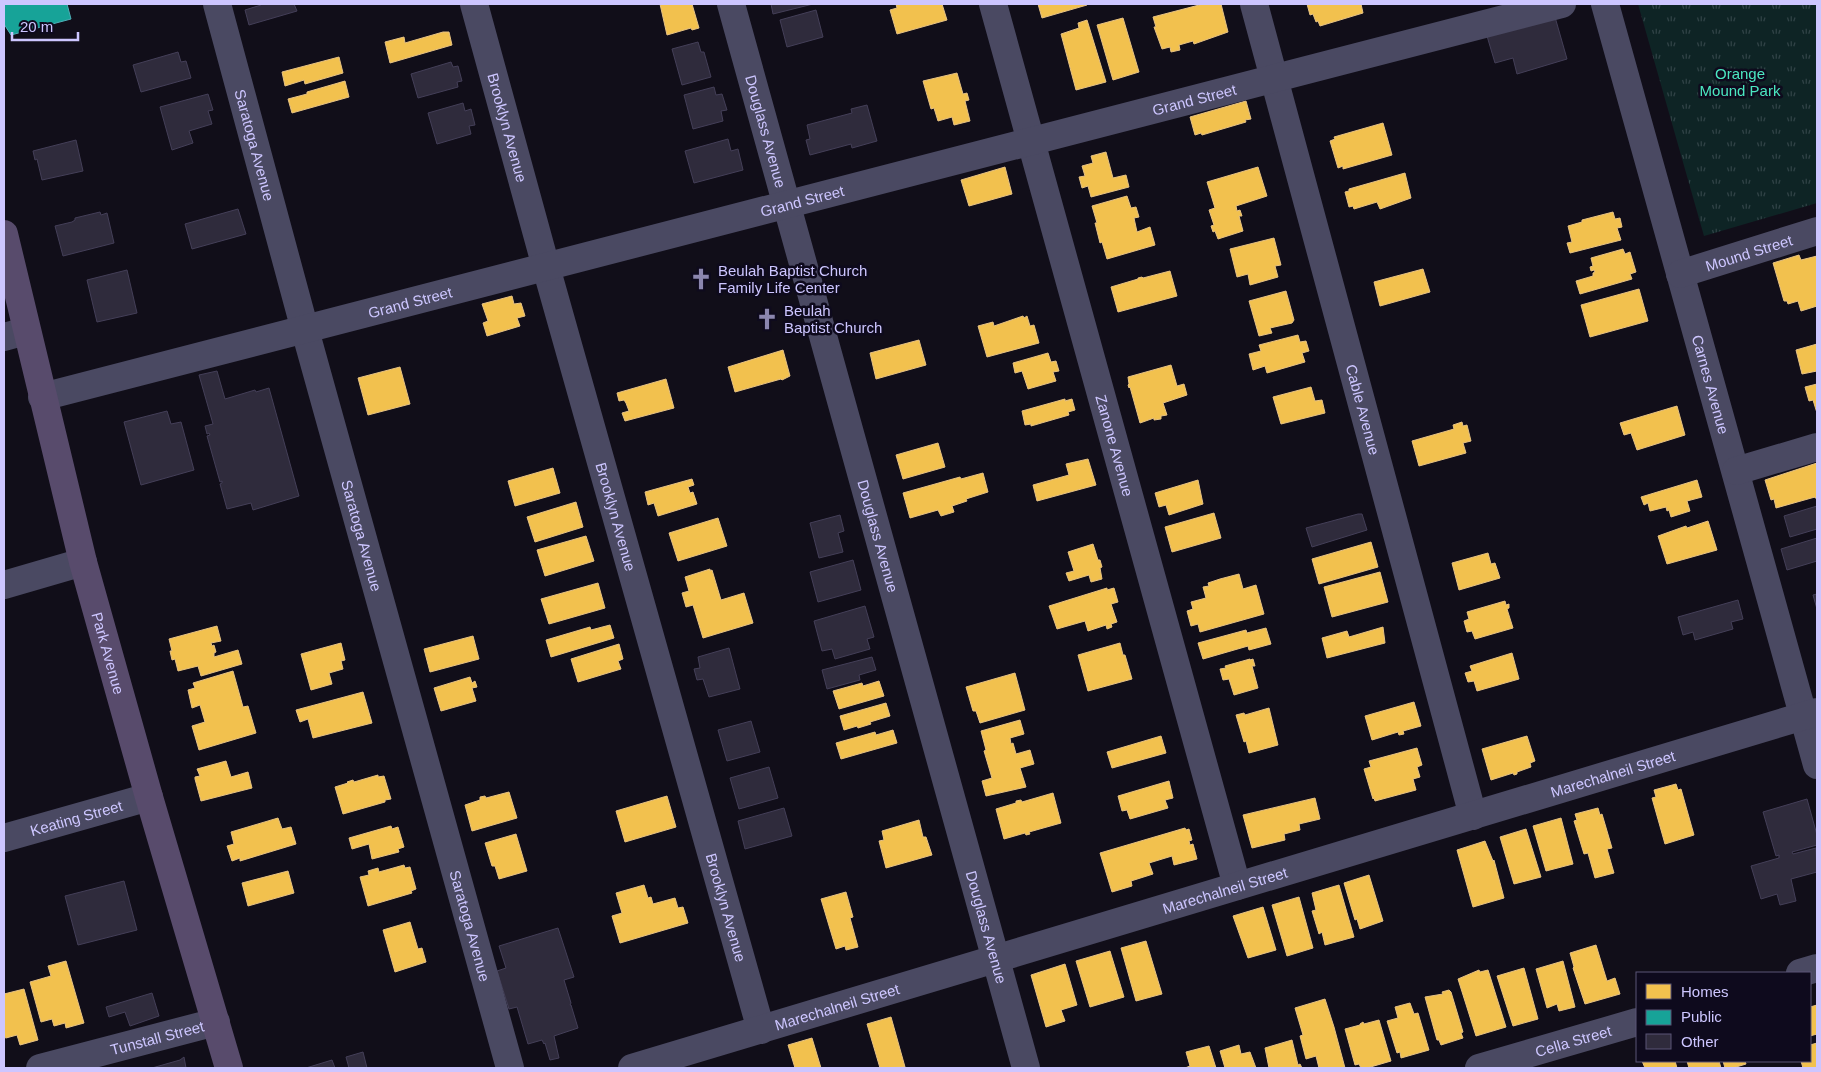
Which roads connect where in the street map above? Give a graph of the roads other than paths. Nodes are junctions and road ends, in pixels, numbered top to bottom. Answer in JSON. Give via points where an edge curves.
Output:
{"nodes":[{"id":1,"x":217,"y":4,"type":"edge"},
{"id":2,"x":474,"y":4,"type":"edge"},
{"id":3,"x":731,"y":4,"type":"edge"},
{"id":4,"x":993,"y":4,"type":"edge"},
{"id":5,"x":1254,"y":4,"type":"edge"},
{"id":6,"x":1562,"y":4,"type":"edge"},
{"id":7,"x":1605,"y":4,"type":"edge"},
{"id":8,"x":1274,"y":78,"type":"junction"},
{"id":9,"x":1031,"y":142,"type":"junction"},
{"id":10,"x":788,"y":204,"type":"junction"},
{"id":11,"x":1817,"y":232,"type":"edge"},
{"id":12,"x":4,"y":234,"type":"edge"},
{"id":13,"x":546,"y":267,"type":"junction"},
{"id":14,"x":1680,"y":274,"type":"junction"},
{"id":15,"x":305,"y":330,"type":"junction"},
{"id":16,"x":15,"y":334,"type":"edge"},
{"id":17,"x":42,"y":397,"type":"junction"},
{"id":18,"x":1817,"y":447,"type":"edge"},
{"id":19,"x":1736,"y":471,"type":"junction"},
{"id":20,"x":83,"y":562,"type":"junction"},
{"id":21,"x":4,"y":585,"type":"edge"},
{"id":22,"x":1810,"y":714,"type":"edge"},
{"id":23,"x":1817,"y":765,"type":"edge"},
{"id":24,"x":149,"y":797,"type":"junction"},
{"id":25,"x":1473,"y":816,"type":"junction"},
{"id":26,"x":4,"y":838,"type":"edge"},
{"id":27,"x":1237,"y":886,"type":"junction"},
{"id":28,"x":995,"y":959,"type":"junction"},
{"id":29,"x":1817,"y":968,"type":"edge"},
{"id":30,"x":1803,"y":972,"type":"edge"},
{"id":31,"x":216,"y":1022,"type":"junction"},
{"id":32,"x":1636,"y":1022,"type":"edge"},
{"id":33,"x":761,"y":1030,"type":"junction"},
{"id":34,"x":40,"y":1068,"type":"edge"},
{"id":35,"x":229,"y":1068,"type":"edge"},
{"id":36,"x":510,"y":1068,"type":"edge"},
{"id":37,"x":632,"y":1068,"type":"edge"},
{"id":38,"x":1026,"y":1068,"type":"edge"},
{"id":39,"x":1479,"y":1068,"type":"edge"}],
"edges":[{"from":1,"to":15,"type":"street","name":"Saratoga Avenue"},
{"from":2,"to":13,"type":"street","name":"Brooklyn Avenue"},
{"from":3,"to":10,"type":"street","name":"Douglass Avenue"},
{"from":4,"to":9,"type":"street","name":"Zanone Avenue"},
{"from":5,"to":8,"type":"street","name":"Cable Avenue"},
{"from":6,"to":8,"type":"street","name":"Grand Street"},
{"from":7,"to":14,"type":"street","name":"Carnes Avenue"},
{"from":8,"to":9,"type":"street","name":"Grand Street"},
{"from":8,"to":25,"type":"street","name":"Cable Avenue"},
{"from":9,"to":10,"type":"street","name":"Grand Street"},
{"from":9,"to":27,"type":"street","name":"Zanone Avenue"},
{"from":10,"to":13,"type":"street","name":"Grand Street"},
{"from":10,"to":28,"type":"street","name":"Douglass Avenue"},
{"from":11,"to":14,"type":"street","name":"Mound Street"},
{"from":12,"to":16,"type":"main road","name":"Park Avenue"},
{"from":13,"to":15,"type":"street","name":"Grand Street"},
{"from":13,"to":33,"type":"street","name":"Brooklyn Avenue"},
{"from":14,"to":19,"type":"street","name":"Carnes Avenue"},
{"from":15,"to":17,"type":"street","name":"Grand Street"},
{"from":15,"to":36,"type":"street","name":"Saratoga Avenue"},
{"from":16,"to":17,"type":"main road","name":"Park Avenue"},
{"from":17,"to":20,"type":"main road","name":"Park Avenue"},
{"from":18,"to":19,"type":"street"},
{"from":19,"to":22,"type":"street","name":"Carnes Avenue"},
{"from":20,"to":21,"type":"street"},
{"from":20,"to":24,"type":"main road","name":"Park Avenue"},
{"from":22,"to":23,"type":"street","name":"Carnes Avenue"},
{"from":22,"to":25,"type":"street","name":"Marechalneil Street"},
{"from":24,"to":26,"type":"street","name":"Keating Street"},
{"from":24,"to":31,"type":"main road","name":"Park Avenue"},
{"from":25,"to":27,"type":"street","name":"Marechalneil Street"},
{"from":27,"to":28,"type":"street","name":"Marechalneil Street"},
{"from":28,"to":33,"type":"street","name":"Marechalneil Street"},
{"from":28,"to":38,"type":"street","name":"Douglass Avenue"},
{"from":29,"to":30,"type":"street"},
{"from":31,"to":34,"type":"street","name":"Tunstall Street"},
{"from":31,"to":35,"type":"main road","name":"Park Avenue"},
{"from":32,"to":39,"type":"street","name":"Cella Street"},
{"from":33,"to":37,"type":"street","name":"Marechalneil Street"}]}
